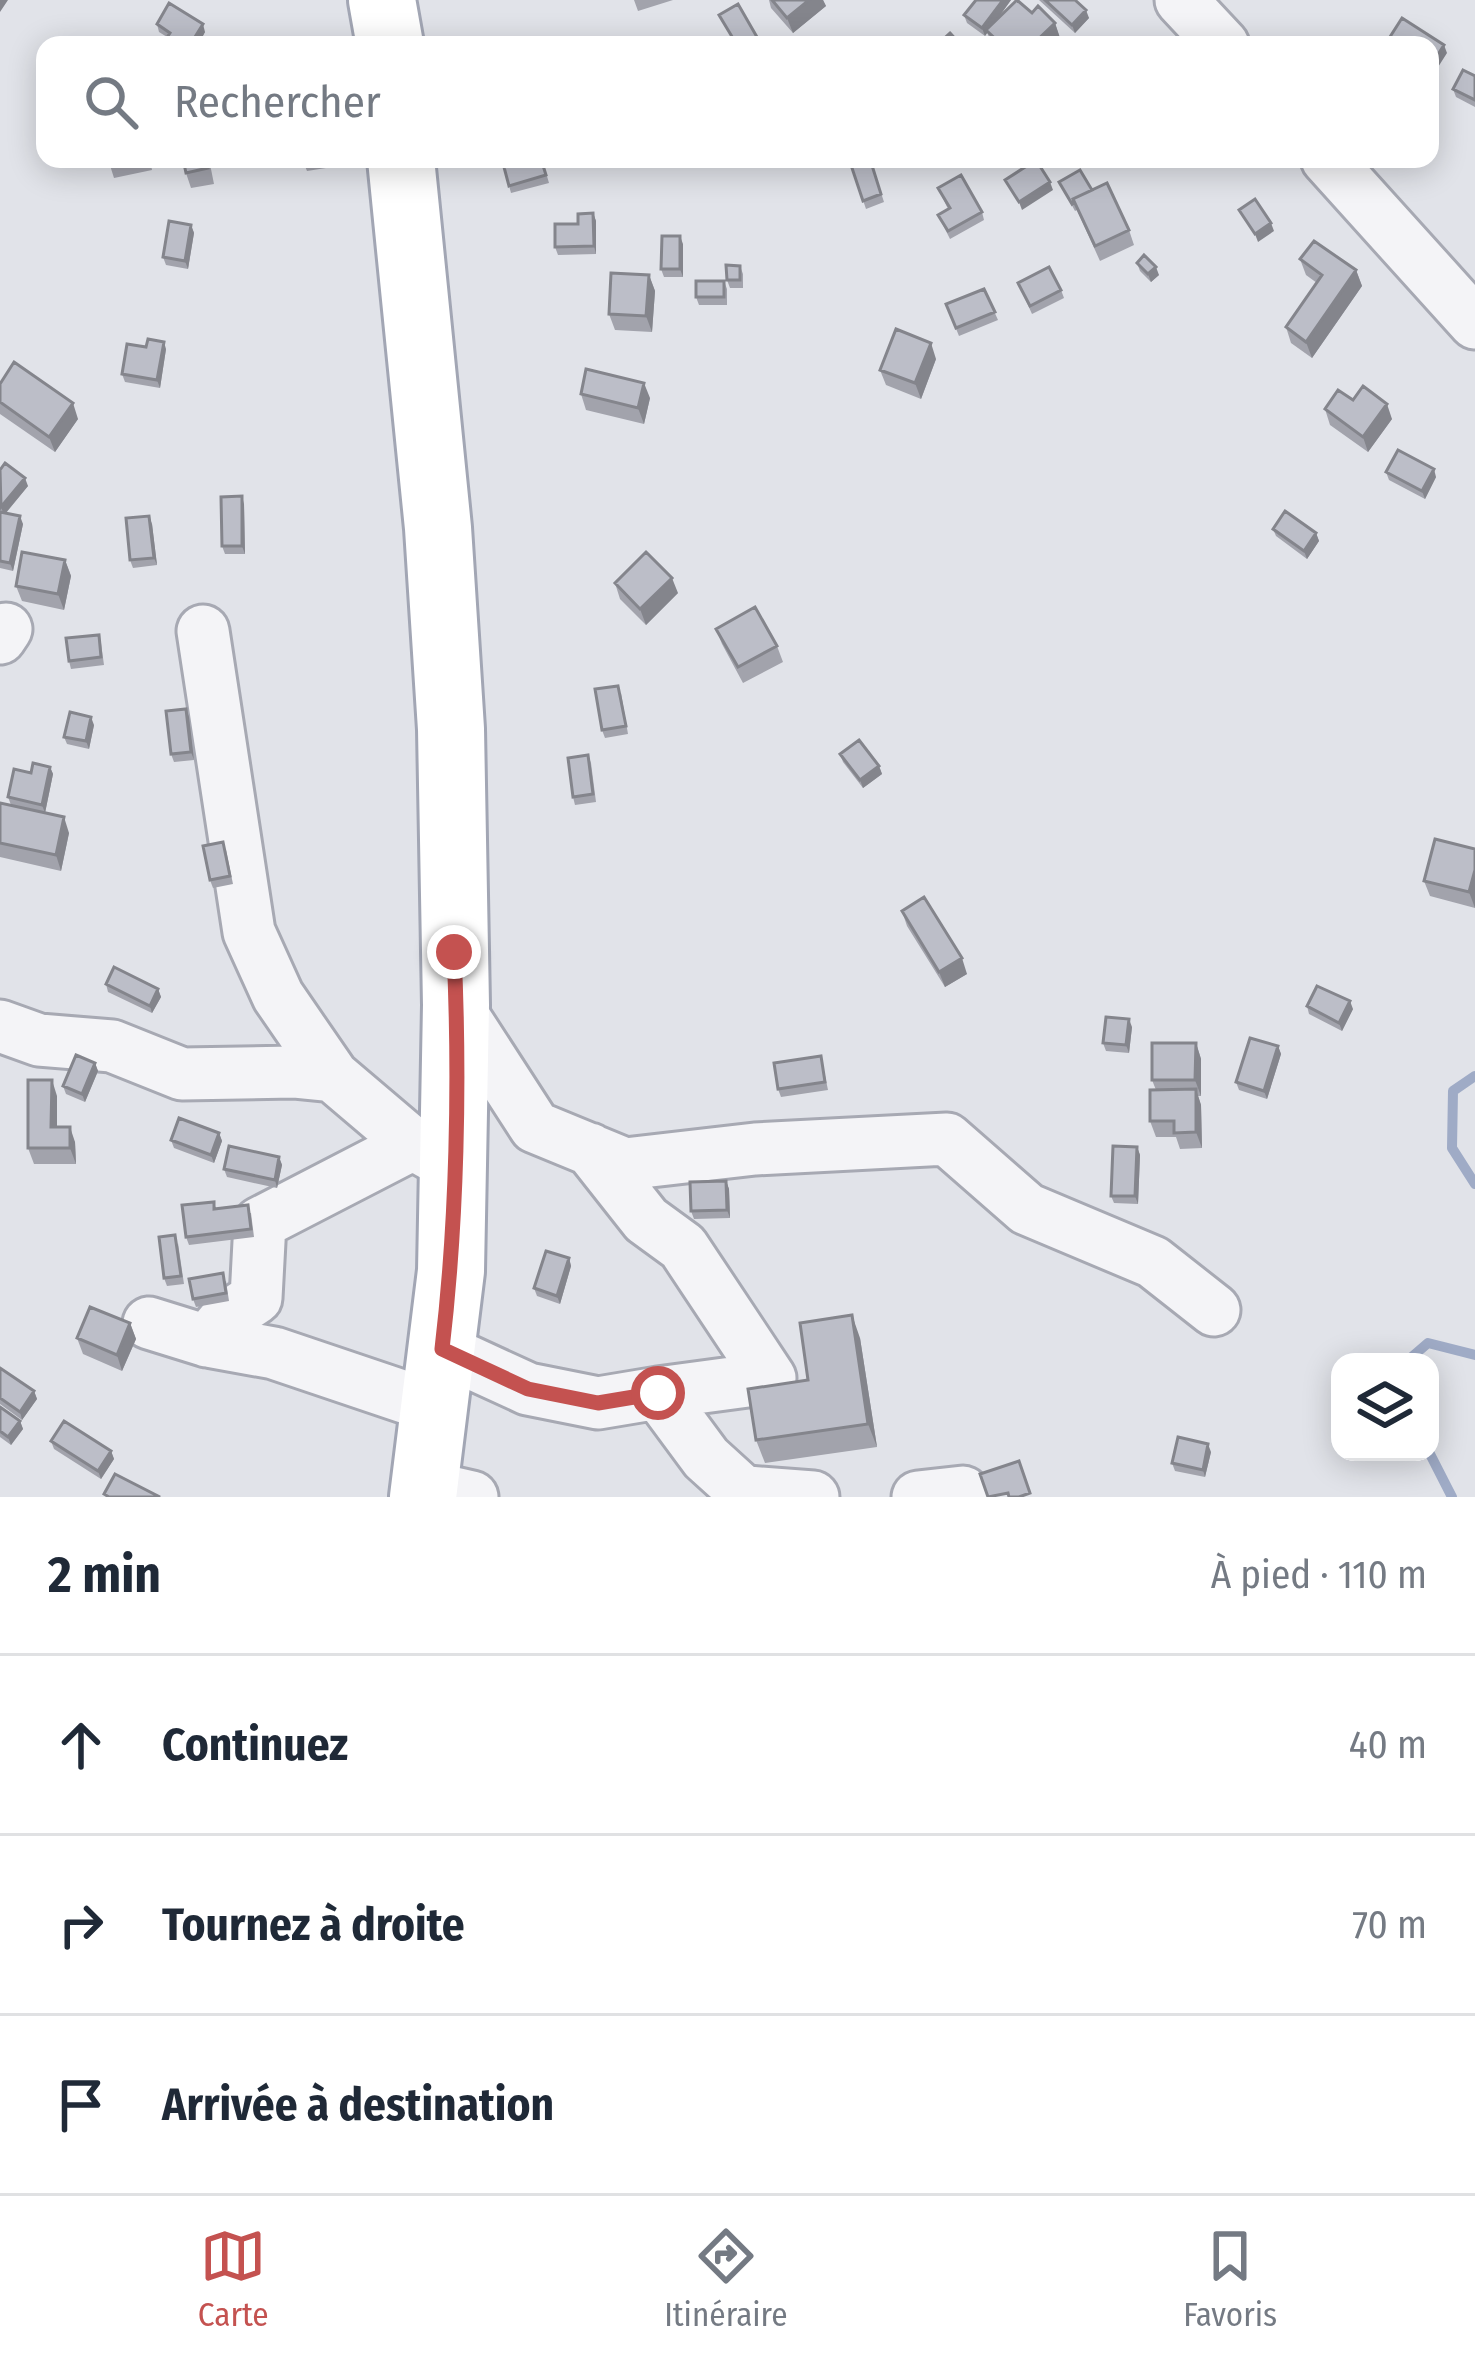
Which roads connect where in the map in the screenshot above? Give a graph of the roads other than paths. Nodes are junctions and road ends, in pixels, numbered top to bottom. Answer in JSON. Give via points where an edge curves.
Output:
{"nodes":[{"id":1,"x":382,"y":0,"type":"edge"},
{"id":2,"x":1181,"y":0,"type":"edge"},
{"id":3,"x":388,"y":36,"type":"edge"},
{"id":4,"x":1215,"y":36,"type":"edge"},
{"id":5,"x":402,"y":168,"type":"edge"},
{"id":6,"x":1335,"y":168,"type":"edge"},
{"id":7,"x":1475,"y":323,"type":"edge"},
{"id":8,"x":203,"y":631,"type":"dead end"},
{"id":9,"x":456,"y":1005,"type":"junction"},
{"id":10,"x":0,"y":1025,"type":"edge"},
{"id":11,"x":333,"y":1076,"type":"junction"},
{"id":12,"x":590,"y":1149,"type":"junction"},
{"id":13,"x":433,"y":1155,"type":"junction"},
{"id":14,"x":1214,"y":1310,"type":"dead end"},
{"id":15,"x":149,"y":1323,"type":"dead end"},
{"id":16,"x":206,"y":1341,"type":"junction"},
{"id":17,"x":438,"y":1378,"type":"junction"},
{"id":18,"x":658,"y":1393,"type":"junction"},
{"id":19,"x":440,"y":1493,"type":"edge"},
{"id":20,"x":748,"y":1494,"type":"edge"},
{"id":21,"x":813,"y":1497,"type":"edge"},
{"id":22,"x":919,"y":1497,"type":"edge"},
{"id":23,"x":966,"y":1497,"type":"edge"}],
"edges":[{"from":1,"to":3,"type":"main road"},
{"from":2,"to":4,"type":"street"},
{"from":5,"to":9,"type":"main road","via":[[441,573]]},
{"from":6,"to":7,"type":"street"},
{"from":8,"to":11,"type":"street","via":[[249,932],[278,996]]},
{"from":9,"to":12,"type":"street","via":[[535,1127]]},
{"from":9,"to":13,"type":"main road"},
{"from":10,"to":11,"type":"street","via":[[39,1040],[112,1046],[182,1074]]},
{"from":11,"to":13,"type":"street"},
{"from":12,"to":14,"type":"street","via":[[625,1164],[947,1139],[1028,1209],[1153,1262]]},
{"from":12,"to":18,"type":"street","via":[[646,1220],[683,1247],[770,1378]]},
{"from":13,"to":16,"type":"street","via":[[260,1223],[256,1298]]},
{"from":13,"to":17,"type":"main road","via":[[451,1271]]},
{"from":15,"to":16,"type":"street"},
{"from":16,"to":17,"type":"street"},
{"from":17,"to":18,"type":"street","via":[[598,1403]]},
{"from":17,"to":19,"type":"main road"},
{"from":18,"to":20,"type":"street","via":[[706,1458]]},
{"from":20,"to":21,"type":"street"},
{"from":22,"to":23,"type":"street"}]}
